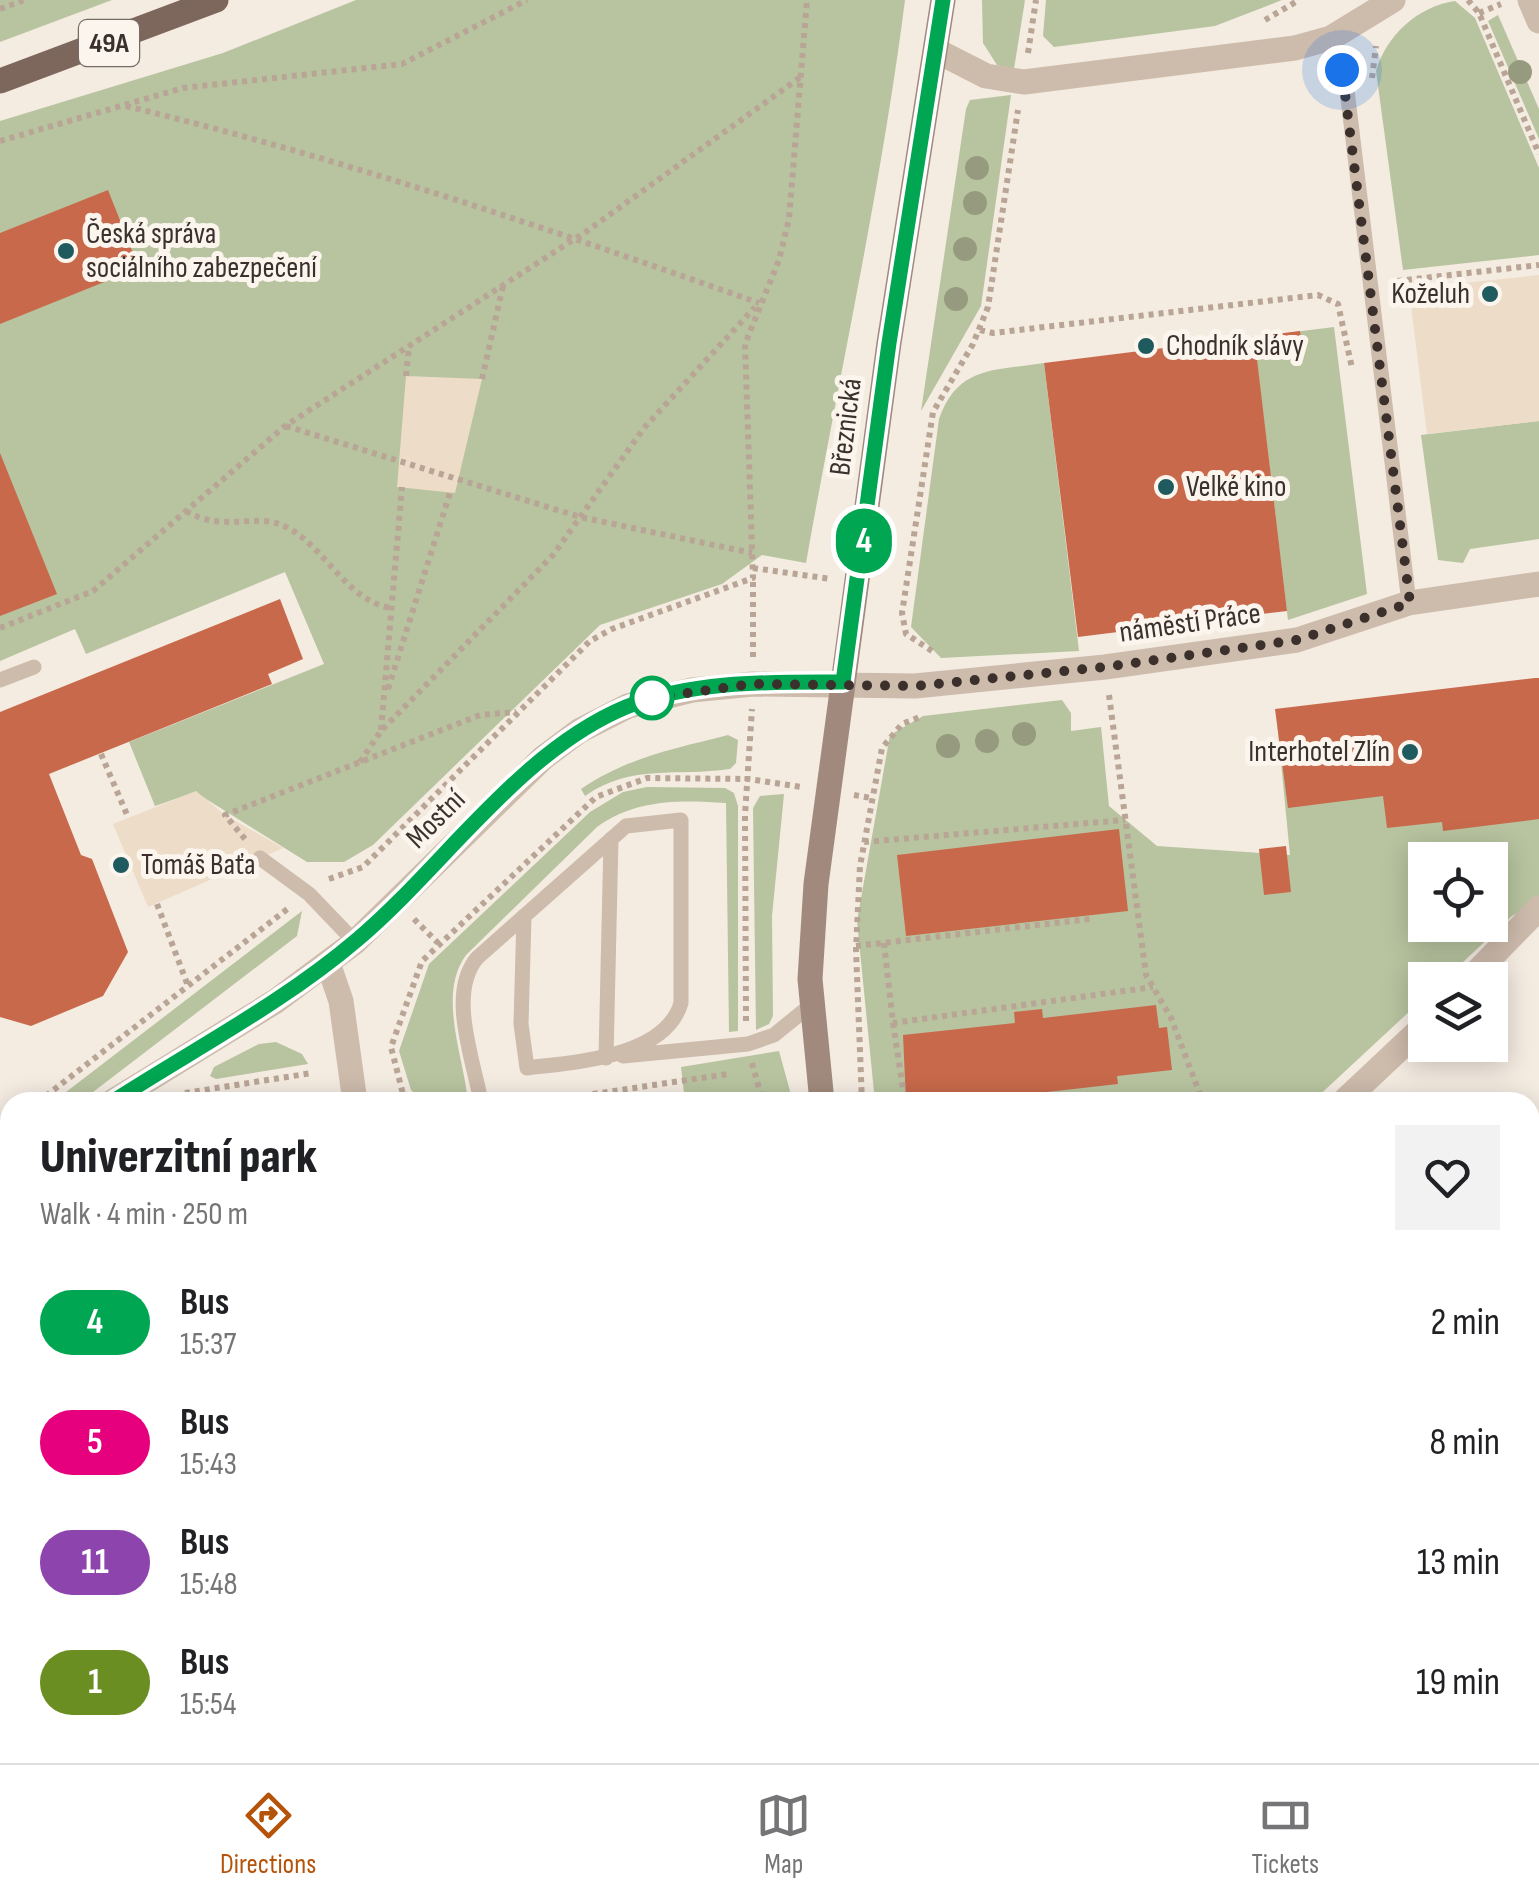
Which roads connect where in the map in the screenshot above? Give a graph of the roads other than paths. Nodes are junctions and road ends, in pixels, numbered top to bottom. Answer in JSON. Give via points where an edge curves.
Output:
{"nodes":[{"id":1,"x":216,"y":0,"type":"edge"},
{"id":2,"x":943,"y":0,"type":"edge"},
{"id":3,"x":1393,"y":0,"type":"edge"},
{"id":4,"x":1530,"y":0,"type":"edge"},
{"id":5,"x":1539,"y":21,"type":"edge"},
{"id":6,"x":1332,"y":38,"type":"junction"},
{"id":7,"x":937,"y":51,"type":"junction"},
{"id":8,"x":0,"y":81,"type":"edge"},
{"id":9,"x":1539,"y":584,"type":"edge"},
{"id":10,"x":1410,"y":603,"type":"junction"},
{"id":11,"x":34,"y":666,"type":"dead end"},
{"id":12,"x":0,"y":680,"type":"edge"},
{"id":13,"x":843,"y":682,"type":"junction"},
{"id":14,"x":612,"y":839,"type":"junction"},
{"id":15,"x":260,"y":858,"type":"road end"},
{"id":16,"x":1539,"y":908,"type":"edge"},
{"id":17,"x":524,"y":916,"type":"junction"},
{"id":18,"x":355,"y":942,"type":"junction"},
{"id":19,"x":328,"y":962,"type":"junction"},
{"id":20,"x":1486,"y":962,"type":"edge"},
{"id":21,"x":812,"y":1005,"type":"junction"},
{"id":22,"x":1408,"y":1041,"type":"edge"},
{"id":23,"x":612,"y":1057,"type":"junction"},
{"id":24,"x":128,"y":1092,"type":"edge"},
{"id":25,"x":354,"y":1092,"type":"edge"},
{"id":26,"x":479,"y":1092,"type":"edge"},
{"id":27,"x":821,"y":1092,"type":"edge"},
{"id":28,"x":1355,"y":1092,"type":"edge"}],
"edges":[{"from":1,"to":8,"type":"main road","number":"49A"},
{"from":2,"to":7,"type":"main road","name":"Březnická"},
{"from":3,"to":6,"type":"street"},
{"from":4,"to":5,"type":"street"},
{"from":6,"to":7,"type":"street","via":[[1222,59],[1024,82],[986,76]]},
{"from":6,"to":10,"type":"lane","via":[[1346,82]]},
{"from":7,"to":13,"type":"main road","name":"Březnická"},
{"from":9,"to":10,"type":"street","name":"náměstí Práce"},
{"from":10,"to":13,"type":"street","name":"náměstí Práce","via":[[1297,640],[1105,667],[916,686]]},
{"from":11,"to":12,"type":"lane"},
{"from":13,"to":18,"type":"street","name":"Mostní","via":[[692,690],[602,718],[544,758]]},
{"from":13,"to":21,"type":"main road","name":"Březnická","via":[[816,884]]},
{"from":14,"to":17,"type":"lane"},
{"from":14,"to":23,"type":"lane"},
{"from":14,"to":23,"type":"lane","via":[[626,826],[681,820],[681,1003],[671,1023]]},
{"from":15,"to":18,"type":"lane","via":[[309,894]]},
{"from":16,"to":20,"type":"street"},
{"from":17,"to":23,"type":"lane","via":[[526,1068]]},
{"from":17,"to":26,"type":"lane","via":[[477,958],[464,985]]},
{"from":18,"to":19,"type":"street","name":"Mostní"},
{"from":19,"to":24,"type":"street","name":"Mostní"},
{"from":19,"to":25,"type":"street","via":[[341,1001]]},
{"from":21,"to":23,"type":"lane","via":[[774,1035],[748,1044]]},
{"from":21,"to":27,"type":"main road","name":"Březnická"},
{"from":22,"to":28,"type":"street"}]}
